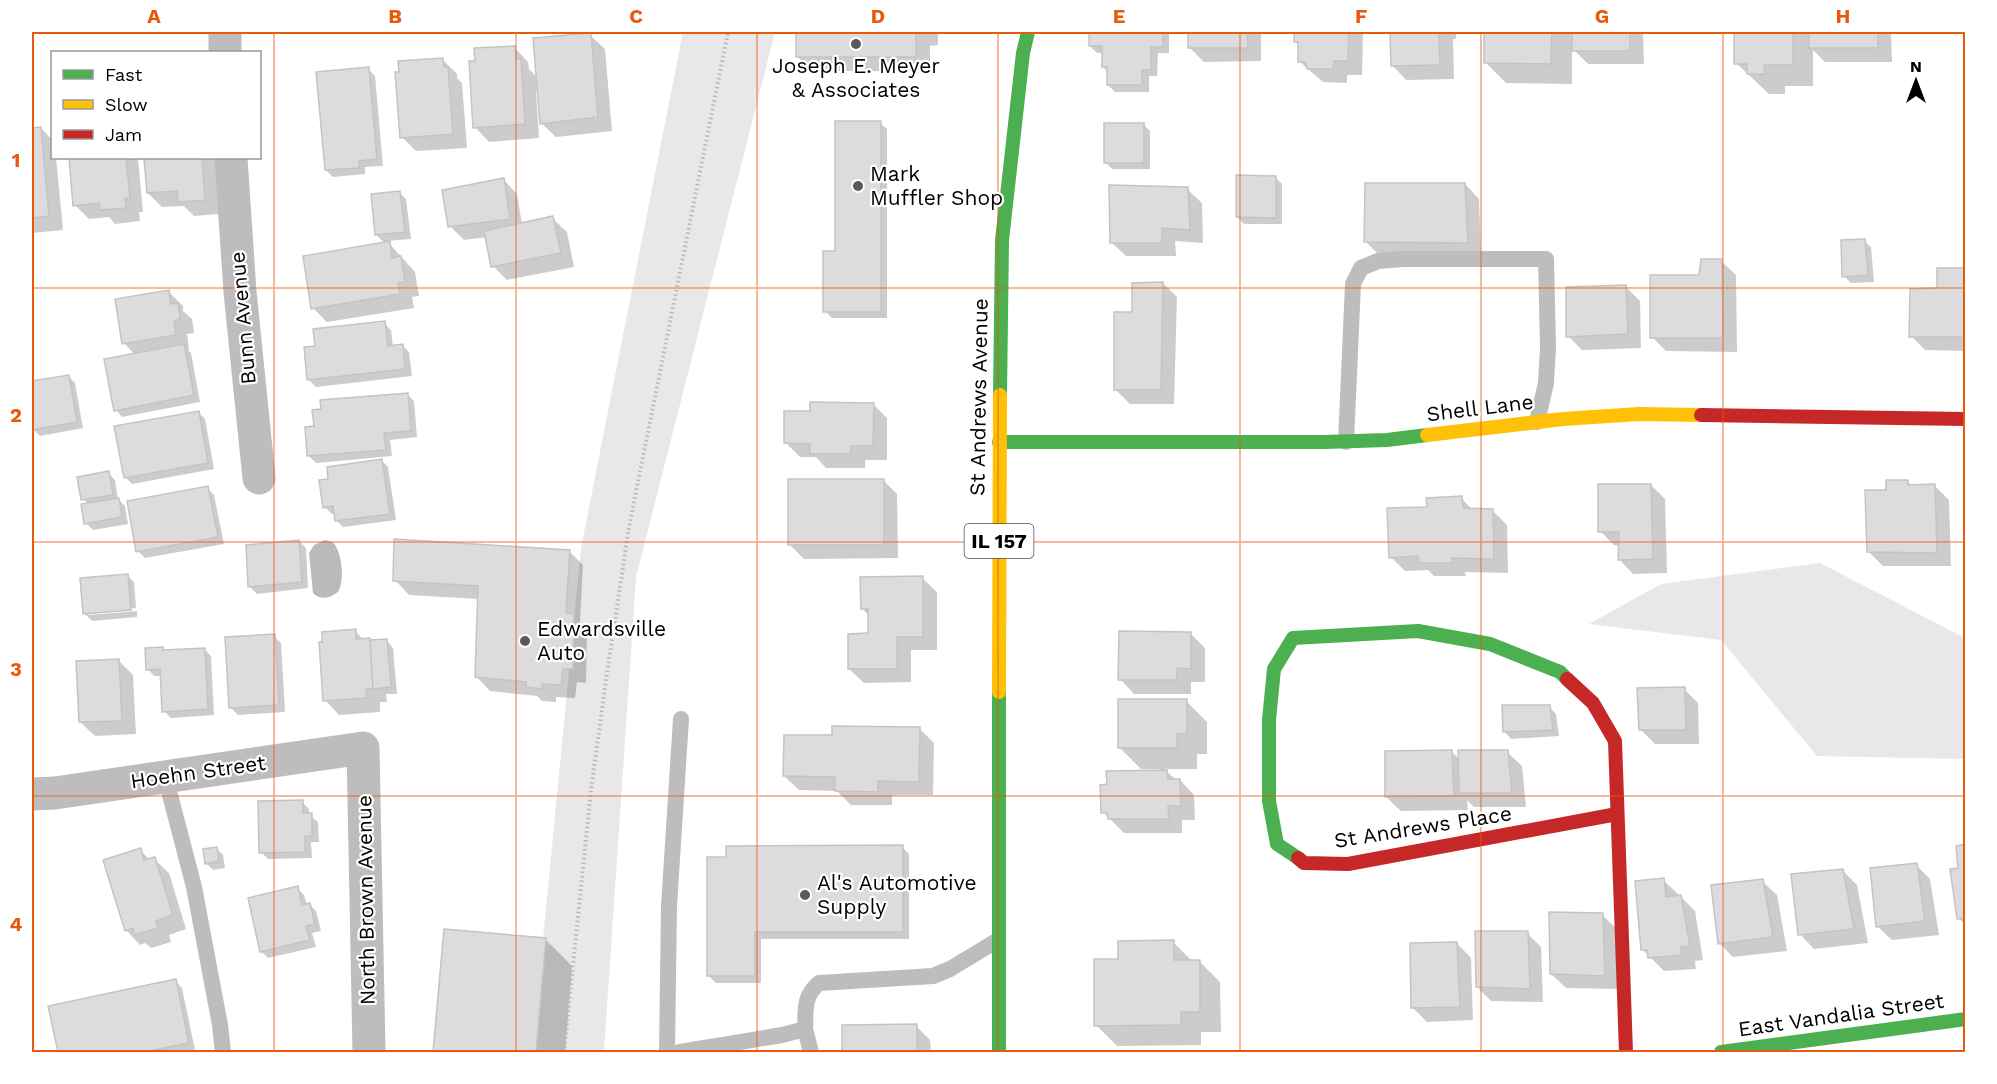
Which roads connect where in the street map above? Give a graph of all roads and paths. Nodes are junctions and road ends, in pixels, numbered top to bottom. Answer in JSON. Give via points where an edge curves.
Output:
{"nodes":[{"id":1,"x":225,"y":32,"type":"edge"},
{"id":2,"x":728,"y":32,"type":"edge"},
{"id":3,"x":1028,"y":32,"type":"edge"},
{"id":4,"x":225,"y":51,"type":"edge"},
{"id":5,"x":231,"y":159,"type":"edge"},
{"id":6,"x":1965,"y":419,"type":"edge"},
{"id":7,"x":1537,"y":422,"type":"junction"},
{"id":8,"x":999,"y":442,"type":"junction"},
{"id":9,"x":1346,"y":442,"type":"junction"},
{"id":10,"x":259,"y":478,"type":"dead end"},
{"id":11,"x":681,"y":719,"type":"dead end"},
{"id":12,"x":363,"y":748,"type":"joint"},
{"id":13,"x":167,"y":777,"type":"junction"},
{"id":14,"x":32,"y":794,"type":"edge"},
{"id":15,"x":1617,"y":814,"type":"junction"},
{"id":16,"x":998,"y":940,"type":"junction"},
{"id":17,"x":1965,"y":1019,"type":"edge"},
{"id":18,"x":806,"y":1029,"type":"junction"},
{"id":19,"x":1813,"y":1046,"type":"edge"},
{"id":20,"x":223,"y":1053,"type":"edge"},
{"id":21,"x":369,"y":1053,"type":"edge"},
{"id":22,"x":564,"y":1053,"type":"edge"},
{"id":23,"x":667,"y":1053,"type":"edge"},
{"id":24,"x":680,"y":1053,"type":"edge"},
{"id":25,"x":811,"y":1053,"type":"edge"},
{"id":26,"x":999,"y":1053,"type":"edge"},
{"id":27,"x":1626,"y":1053,"type":"edge"},
{"id":28,"x":1721,"y":1053,"type":"edge"}],
"edges":[{"from":1,"to":4,"type":"street"},
{"from":2,"to":22,"type":"path","via":[[629,527],[591,790]]},
{"from":3,"to":8,"type":"street","name":"St Andrews Avenue","number":"IL 157","via":[[1002,240]]},
{"from":5,"to":10,"type":"street","name":"Bunn Avenue"},
{"from":6,"to":7,"type":"street","name":"Shell Lane","via":[[1639,414]]},
{"from":7,"to":9,"type":"street","name":"Shell Lane"},
{"from":7,"to":9,"type":"lane","via":[[1546,384],[1546,259],[1378,261],[1360,268],[1353,284]]},
{"from":8,"to":9,"type":"street","name":"Shell Lane"},
{"from":8,"to":16,"type":"street","name":"St Andrews Avenue","number":"IL 157"},
{"from":11,"to":23,"type":"lane","via":[[669,906]]},
{"from":12,"to":13,"type":"street","name":"Hoehn Street"},
{"from":12,"to":21,"type":"street","name":"North Brown Avenue"},
{"from":13,"to":14,"type":"street","name":"Hoehn Street"},
{"from":13,"to":20,"type":"lane","via":[[194,887]]},
{"from":15,"to":15,"type":"street","name":"St Andrews Place","via":[[1615,741],[1593,703],[1560,672],[1490,644],[1418,631],[1293,638],[1274,669],[1269,720],[1269,801],[1277,843],[1304,863],[1347,864]]},
{"from":15,"to":27,"type":"street","name":"St Andrews Place"},
{"from":16,"to":18,"type":"lane","via":[[933,976],[819,983],[807,999]]},
{"from":16,"to":26,"type":"street","name":"St Andrews Avenue","number":"IL 157"},
{"from":17,"to":19,"type":"street","name":"East Vandalia Street"},
{"from":18,"to":24,"type":"lane"},
{"from":18,"to":25,"type":"lane"},
{"from":19,"to":28,"type":"street","name":"East Vandalia Street"}]}
